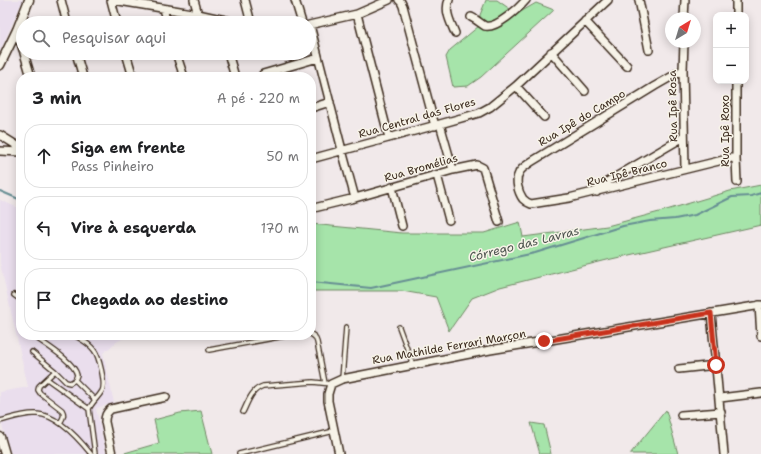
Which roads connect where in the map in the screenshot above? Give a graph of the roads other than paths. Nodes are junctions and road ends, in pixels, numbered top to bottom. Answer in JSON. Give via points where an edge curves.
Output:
{"nodes":[{"id":1,"x":29,"y":0,"type":"edge"},
{"id":2,"x":61,"y":0,"type":"edge"},
{"id":3,"x":112,"y":0,"type":"edge"},
{"id":4,"x":194,"y":0,"type":"edge"},
{"id":5,"x":245,"y":0,"type":"edge"},
{"id":6,"x":295,"y":0,"type":"edge"},
{"id":7,"x":389,"y":0,"type":"edge"},
{"id":8,"x":398,"y":0,"type":"edge"},
{"id":9,"x":449,"y":0,"type":"edge"},
{"id":10,"x":526,"y":0,"type":"edge"},
{"id":11,"x":608,"y":0,"type":"edge"},
{"id":12,"x":639,"y":0,"type":"edge"},
{"id":13,"x":684,"y":0,"type":"edge"},
{"id":14,"x":736,"y":0,"type":"edge"},
{"id":15,"x":142,"y":3,"type":"edge"},
{"id":16,"x":163,"y":9,"type":"junction"},
{"id":17,"x":684,"y":12,"type":"edge"},
{"id":18,"x":736,"y":12,"type":"edge"},
{"id":19,"x":198,"y":14,"type":"junction"},
{"id":20,"x":357,"y":14,"type":"junction"},
{"id":21,"x":23,"y":16,"type":"edge"},
{"id":22,"x":65,"y":16,"type":"edge"},
{"id":23,"x":116,"y":16,"type":"edge"},
{"id":24,"x":165,"y":16,"type":"edge"},
{"id":25,"x":205,"y":16,"type":"edge"},
{"id":26,"x":250,"y":16,"type":"edge"},
{"id":27,"x":300,"y":16,"type":"edge"},
{"id":28,"x":472,"y":17,"type":"dead end"},
{"id":29,"x":585,"y":21,"type":"junction"},
{"id":30,"x":316,"y":24,"type":"edge"},
{"id":31,"x":16,"y":32,"type":"edge"},
{"id":32,"x":455,"y":33,"type":"dead end"},
{"id":33,"x":684,"y":48,"type":"edge"},
{"id":34,"x":316,"y":50,"type":"edge"},
{"id":35,"x":649,"y":50,"type":"dead end"},
{"id":36,"x":551,"y":52,"type":"junction"},
{"id":37,"x":318,"y":58,"type":"joint"},
{"id":38,"x":26,"y":60,"type":"edge"},
{"id":39,"x":78,"y":60,"type":"edge"},
{"id":40,"x":128,"y":60,"type":"edge"},
{"id":41,"x":178,"y":60,"type":"edge"},
{"id":42,"x":230,"y":60,"type":"edge"},
{"id":43,"x":311,"y":60,"type":"edge"},
{"id":44,"x":0,"y":66,"type":"edge"},
{"id":45,"x":627,"y":66,"type":"dead end"},
{"id":46,"x":683,"y":70,"type":"junction"},
{"id":47,"x":29,"y":72,"type":"edge"},
{"id":48,"x":82,"y":72,"type":"edge"},
{"id":49,"x":132,"y":72,"type":"edge"},
{"id":50,"x":182,"y":72,"type":"edge"},
{"id":51,"x":234,"y":72,"type":"edge"},
{"id":52,"x":270,"y":72,"type":"edge"},
{"id":53,"x":736,"y":84,"type":"edge"},
{"id":54,"x":516,"y":86,"type":"junction"},
{"id":55,"x":585,"y":91,"type":"dead end"},
{"id":56,"x":330,"y":102,"type":"junction"},
{"id":57,"x":316,"y":106,"type":"edge"},
{"id":58,"x":544,"y":117,"type":"dead end"},
{"id":59,"x":438,"y":125,"type":"junction"},
{"id":60,"x":0,"y":135,"type":"edge"},
{"id":61,"x":684,"y":137,"type":"junction"},
{"id":62,"x":390,"y":138,"type":"junction"},
{"id":63,"x":16,"y":145,"type":"edge"},
{"id":64,"x":342,"y":150,"type":"junction"},
{"id":65,"x":0,"y":152,"type":"edge"},
{"id":66,"x":16,"y":152,"type":"edge"},
{"id":67,"x":316,"y":158,"type":"edge"},
{"id":68,"x":736,"y":159,"type":"junction"},
{"id":69,"x":685,"y":169,"type":"junction"},
{"id":70,"x":453,"y":170,"type":"junction"},
{"id":71,"x":437,"y":175,"type":"junction"},
{"id":72,"x":737,"y":182,"type":"dead end"},
{"id":73,"x":392,"y":188,"type":"junction"},
{"id":74,"x":597,"y":192,"type":"junction"},
{"id":75,"x":356,"y":198,"type":"junction"},
{"id":76,"x":523,"y":199,"type":"joint"},
{"id":77,"x":316,"y":208,"type":"edge"},
{"id":78,"x":449,"y":220,"type":"dead end"},
{"id":79,"x":499,"y":222,"type":"dead end"},
{"id":80,"x":402,"y":226,"type":"dead end"},
{"id":81,"x":760,"y":305,"type":"edge"},
{"id":82,"x":711,"y":313,"type":"junction"},
{"id":83,"x":346,"y":327,"type":"dead end"},
{"id":84,"x":399,"y":327,"type":"dead end"},
{"id":85,"x":761,"y":336,"type":"edge"},
{"id":86,"x":39,"y":340,"type":"edge"},
{"id":87,"x":82,"y":340,"type":"edge"},
{"id":88,"x":263,"y":340,"type":"edge"},
{"id":89,"x":316,"y":340,"type":"edge"},
{"id":90,"x":209,"y":350,"type":"dead end"},
{"id":91,"x":32,"y":352,"type":"dead end"},
{"id":92,"x":413,"y":365,"type":"junction"},
{"id":93,"x":716,"y":365,"type":"junction"},
{"id":94,"x":679,"y":369,"type":"dead end"},
{"id":95,"x":55,"y":371,"type":"junction"},
{"id":96,"x":47,"y":379,"type":"junction"},
{"id":97,"x":342,"y":379,"type":"junction"},
{"id":98,"x":75,"y":380,"type":"junction"},
{"id":99,"x":328,"y":384,"type":"junction"},
{"id":100,"x":761,"y":393,"type":"edge"},
{"id":101,"x":166,"y":397,"type":"dead end"},
{"id":102,"x":720,"y":398,"type":"junction"},
{"id":103,"x":95,"y":400,"type":"junction"},
{"id":104,"x":89,"y":409,"type":"junction"},
{"id":105,"x":243,"y":412,"type":"dead end"},
{"id":106,"x":721,"y":412,"type":"junction"},
{"id":107,"x":681,"y":415,"type":"dead end"},
{"id":108,"x":0,"y":421,"type":"edge"},
{"id":109,"x":60,"y":423,"type":"junction"},
{"id":110,"x":334,"y":431,"type":"junction"},
{"id":111,"x":0,"y":437,"type":"edge"},
{"id":112,"x":6,"y":454,"type":"edge"},
{"id":113,"x":91,"y":454,"type":"edge"},
{"id":114,"x":95,"y":454,"type":"edge"},
{"id":115,"x":112,"y":454,"type":"edge"},
{"id":116,"x":239,"y":454,"type":"edge"},
{"id":117,"x":339,"y":454,"type":"edge"},
{"id":118,"x":724,"y":454,"type":"edge"}],
"edges":[{"from":1,"to":21,"type":"street"},
{"from":2,"to":22,"type":"street"},
{"from":3,"to":15,"type":"street"},
{"from":3,"to":23,"type":"street"},
{"from":4,"to":19,"type":"street"},
{"from":5,"to":26,"type":"street"},
{"from":6,"to":27,"type":"street"},
{"from":7,"to":20,"type":"street"},
{"from":8,"to":59,"type":"street","via":[[403,6]]},
{"from":9,"to":32,"type":"street","via":[[446,5],[447,13]]},
{"from":10,"to":28,"type":"street","via":[[494,25],[486,26]]},
{"from":11,"to":29,"type":"street","name":"Rua Central das Flores"},
{"from":12,"to":35,"type":"street"},
{"from":13,"to":17,"type":"street"},
{"from":14,"to":18,"type":"street"},
{"from":15,"to":16,"type":"street"},
{"from":16,"to":19,"type":"street"},
{"from":16,"to":24,"type":"street"},
{"from":19,"to":25,"type":"street"},
{"from":20,"to":30,"type":"street"},
{"from":20,"to":62,"type":"street"},
{"from":29,"to":36,"type":"street","name":"Rua Central das Flores"},
{"from":29,"to":45,"type":"street"},
{"from":31,"to":44,"type":"street"},
{"from":33,"to":46,"type":"street","name":"Rua Ipê Rosa"},
{"from":34,"to":37,"type":"street"},
{"from":36,"to":54,"type":"street","name":"Rua Central das Flores"},
{"from":36,"to":55,"type":"street"},
{"from":37,"to":56,"type":"street"},
{"from":38,"to":47,"type":"street"},
{"from":39,"to":48,"type":"street"},
{"from":40,"to":49,"type":"street"},
{"from":41,"to":50,"type":"street"},
{"from":42,"to":51,"type":"street"},
{"from":43,"to":52,"type":"street"},
{"from":46,"to":61,"type":"street","name":"Rua Ipê Rosa"},
{"from":46,"to":76,"type":"street","name":"Rua Ipê do Campo","via":[[523,168],[519,172],[517,182]]},
{"from":53,"to":68,"type":"street","name":"Rua Ipê Roxo"},
{"from":54,"to":58,"type":"street"},
{"from":54,"to":59,"type":"street","name":"Rua Central das Flores","via":[[479,113]]},
{"from":56,"to":57,"type":"street"},
{"from":56,"to":64,"type":"street"},
{"from":59,"to":62,"type":"street","name":"Rua Central das Flores"},
{"from":59,"to":70,"type":"street"},
{"from":60,"to":63,"type":"street"},
{"from":61,"to":69,"type":"street","name":"Rua Ipê Rosa"},
{"from":61,"to":74,"type":"street","via":[[600,186]]},
{"from":62,"to":64,"type":"street","name":"Rua Central das Flores"},
{"from":64,"to":67,"type":"street","name":"Rua Central das Flores"},
{"from":64,"to":75,"type":"street"},
{"from":65,"to":66,"type":"street"},
{"from":68,"to":69,"type":"street","name":"Rua Ipê Branco"},
{"from":68,"to":72,"type":"street","name":"Rua Ipê Roxo"},
{"from":69,"to":74,"type":"street","name":"Rua Ipê Branco"},
{"from":70,"to":71,"type":"street","name":"Rua Bromélias"},
{"from":70,"to":79,"type":"street","name":"Rua Bromélias","via":[[474,165],[483,168]]},
{"from":71,"to":73,"type":"street","name":"Rua Bromélias"},
{"from":71,"to":78,"type":"street"},
{"from":73,"to":75,"type":"street","name":"Rua Bromélias"},
{"from":73,"to":80,"type":"street"},
{"from":74,"to":76,"type":"street","name":"Rua Ipê Branco","via":[[537,204],[531,204]]},
{"from":75,"to":77,"type":"street","name":"Rua Bromélias"},
{"from":81,"to":82,"type":"street","name":"Rua Mathilde Ferrari Marçon"},
{"from":81,"to":85,"type":"street"},
{"from":82,"to":92,"type":"street","name":"Rua Mathilde Ferrari Marçon"},
{"from":82,"to":93,"type":"street"},
{"from":83,"to":97,"type":"lane"},
{"from":84,"to":92,"type":"lane"},
{"from":86,"to":98,"type":"lane","via":[[70,363],[76,371]]},
{"from":87,"to":103,"type":"lane","via":[[91,346],[97,355],[103,385]]},
{"from":88,"to":90,"type":"lane"},
{"from":89,"to":99,"type":"lane"},
{"from":91,"to":95,"type":"lane"},
{"from":92,"to":97,"type":"street","name":"Rua Mathilde Ferrari Marçon"},
{"from":93,"to":94,"type":"street"},
{"from":93,"to":102,"type":"street"},
{"from":95,"to":96,"type":"lane"},
{"from":95,"to":98,"type":"lane","via":[[66,382]]},
{"from":96,"to":104,"type":"lane"},
{"from":96,"to":109,"type":"lane","via":[[38,390],[64,413]]},
{"from":97,"to":99,"type":"street","name":"Rua Mathilde Ferrari Marçon"},
{"from":98,"to":103,"type":"lane"},
{"from":99,"to":105,"type":"lane","via":[[313,382],[258,387]]},
{"from":99,"to":110,"type":"street","via":[[328,401]]},
{"from":100,"to":102,"type":"street"},
{"from":101,"to":115,"type":"street","via":[[110,409],[105,422]]},
{"from":102,"to":106,"type":"street"},
{"from":103,"to":104,"type":"lane"},
{"from":104,"to":114,"type":"lane"},
{"from":106,"to":107,"type":"street"},
{"from":106,"to":118,"type":"street"},
{"from":108,"to":109,"type":"lane","via":[[27,414],[41,414]]},
{"from":109,"to":113,"type":"lane","via":[[78,438]]},
{"from":110,"to":116,"type":"lane"},
{"from":110,"to":117,"type":"street"},
{"from":111,"to":112,"type":"street"}]}
